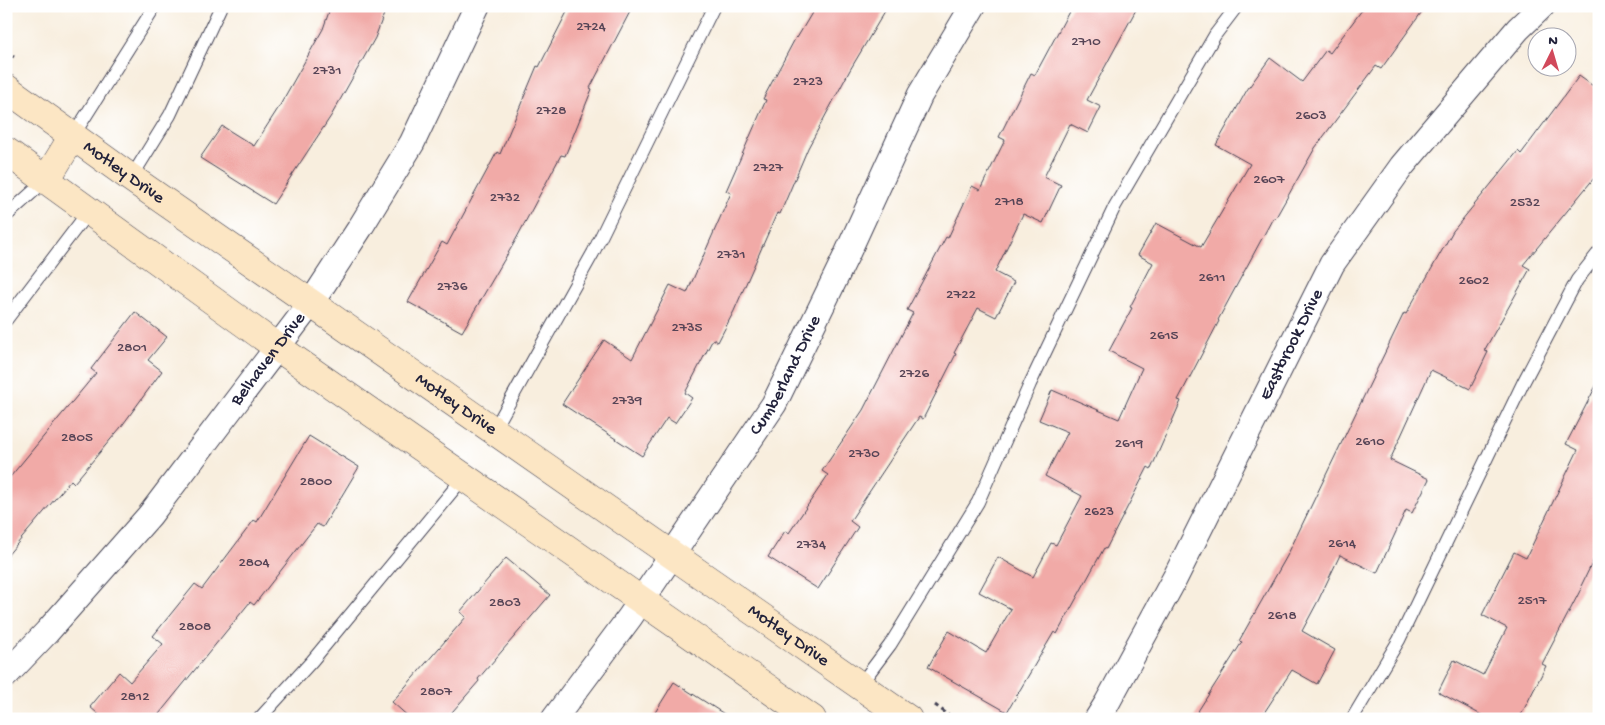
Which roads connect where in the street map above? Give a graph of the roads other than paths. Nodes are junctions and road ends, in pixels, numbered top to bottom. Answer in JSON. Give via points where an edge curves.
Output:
{"nodes":[{"id":1,"x":155,"y":6,"type":"edge"},
{"id":2,"x":222,"y":6,"type":"edge"},
{"id":3,"x":477,"y":6,"type":"edge"},
{"id":4,"x":714,"y":6,"type":"edge"},
{"id":5,"x":973,"y":6,"type":"edge"},
{"id":6,"x":1237,"y":6,"type":"edge"},
{"id":7,"x":1542,"y":6,"type":"edge"},
{"id":8,"x":6,"y":88,"type":"edge"},
{"id":9,"x":73,"y":136,"type":"junction"},
{"id":10,"x":6,"y":152,"type":"edge"},
{"id":11,"x":131,"y":178,"type":"junction"},
{"id":12,"x":46,"y":180,"type":"junction"},
{"id":13,"x":89,"y":211,"type":"junction"},
{"id":14,"x":6,"y":216,"type":"edge"},
{"id":15,"x":1599,"y":252,"type":"edge"},
{"id":16,"x":311,"y":303,"type":"junction"},
{"id":17,"x":6,"y":320,"type":"edge"},
{"id":18,"x":278,"y":347,"type":"junction"},
{"id":19,"x":494,"y":430,"type":"junction"},
{"id":20,"x":464,"y":477,"type":"junction"},
{"id":21,"x":673,"y":555,"type":"junction"},
{"id":22,"x":643,"y":599,"type":"junction"},
{"id":23,"x":6,"y":675,"type":"edge"},
{"id":24,"x":860,"y":685,"type":"junction"},
{"id":25,"x":259,"y":719,"type":"edge"},
{"id":26,"x":554,"y":719,"type":"edge"},
{"id":27,"x":812,"y":719,"type":"edge"},
{"id":28,"x":908,"y":719,"type":"edge"},
{"id":29,"x":1097,"y":719,"type":"edge"},
{"id":30,"x":1352,"y":719,"type":"edge"}],
"edges":[{"from":1,"to":9,"type":"lane"},
{"from":2,"to":11,"type":"lane","via":[[170,115]]},
{"from":3,"to":16,"type":"street","name":"Belhaven Drive","via":[[412,143]]},
{"from":4,"to":19,"type":"lane","via":[[593,253]]},
{"from":5,"to":21,"type":"street","name":"Cumberland Drive","via":[[920,95],[774,404]]},
{"from":6,"to":24,"type":"lane","via":[[1214,35],[1115,206],[978,502],[890,645]]},
{"from":7,"to":29,"type":"street","name":"Eastbrook Drive","via":[[1518,29],[1402,166],[1332,264],[1176,578]]},
{"from":8,"to":9,"type":"main road","name":"Motley Drive"},
{"from":9,"to":11,"type":"main road","name":"Motley Drive"},
{"from":9,"to":12,"type":"main road"},
{"from":10,"to":12,"type":"main road"},
{"from":11,"to":16,"type":"main road","name":"Motley Drive"},
{"from":12,"to":13,"type":"main road"},
{"from":12,"to":14,"type":"lane"},
{"from":13,"to":17,"type":"lane"},
{"from":13,"to":18,"type":"main road"},
{"from":15,"to":30,"type":"lane","via":[[1577,280],[1399,640]]},
{"from":16,"to":18,"type":"street","name":"Belhaven Drive"},
{"from":16,"to":19,"type":"main road","name":"Motley Drive"},
{"from":18,"to":20,"type":"main road"},
{"from":18,"to":23,"type":"street","name":"Belhaven Drive","via":[[150,515]]},
{"from":19,"to":21,"type":"main road","name":"Motley Drive"},
{"from":20,"to":22,"type":"main road"},
{"from":20,"to":25,"type":"lane","via":[[312,661]]},
{"from":21,"to":22,"type":"street","name":"Cumberland Drive"},
{"from":21,"to":24,"type":"main road","name":"Motley Drive"},
{"from":22,"to":26,"type":"street","name":"Cumberland Drive"},
{"from":22,"to":27,"type":"main road"},
{"from":24,"to":28,"type":"main road","name":"Motley Drive"}]}
